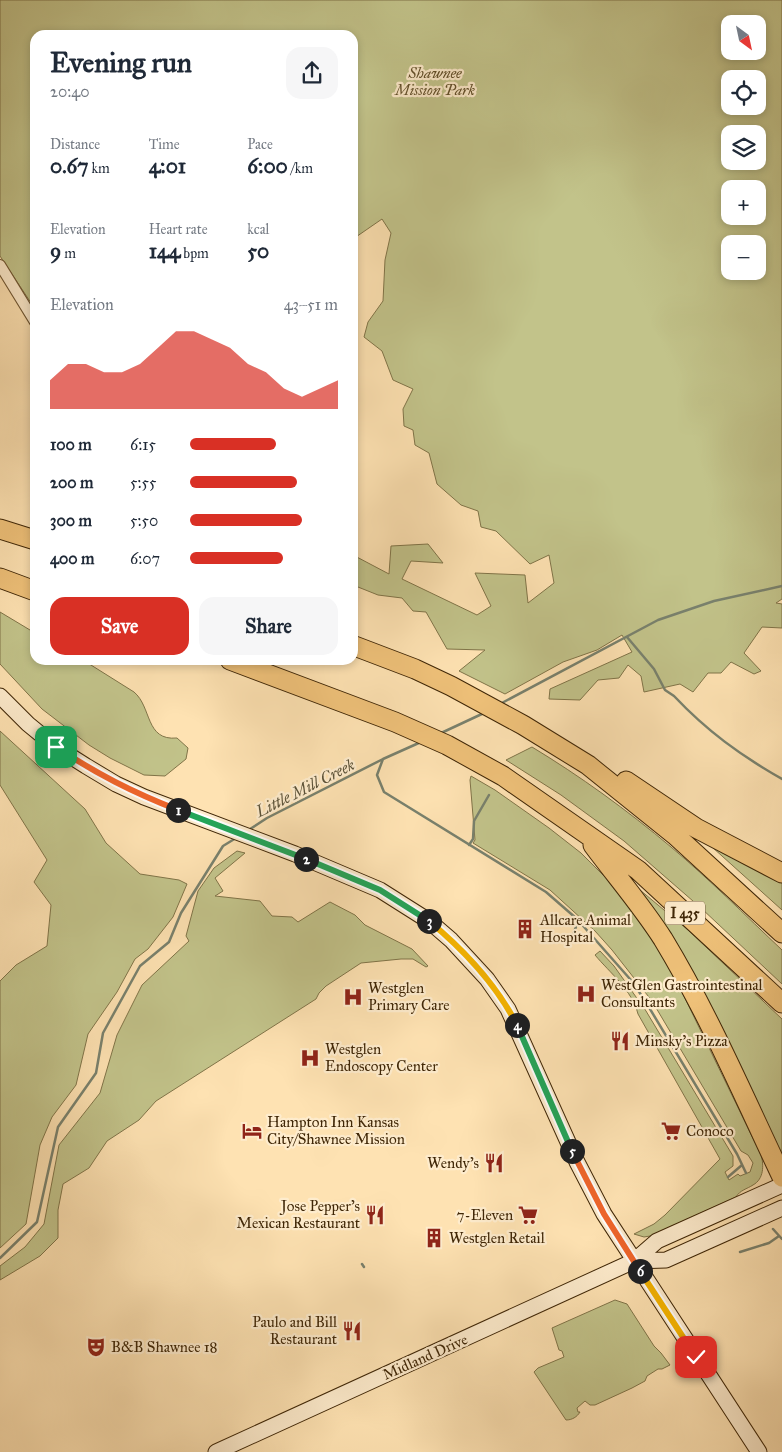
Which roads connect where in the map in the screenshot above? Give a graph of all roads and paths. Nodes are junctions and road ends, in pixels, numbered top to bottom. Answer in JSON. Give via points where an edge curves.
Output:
{"nodes":[{"id":1,"x":0,"y":265,"type":"edge"},
{"id":2,"x":30,"y":314,"type":"edge"},
{"id":3,"x":0,"y":529,"type":"edge"},
{"id":4,"x":30,"y":538,"type":"edge"},
{"id":5,"x":0,"y":578,"type":"edge"},
{"id":6,"x":30,"y":588,"type":"edge"},
{"id":7,"x":358,"y":646,"type":"edge"},
{"id":8,"x":243,"y":665,"type":"edge"},
{"id":9,"x":1,"y":700,"type":"edge"},
{"id":10,"x":588,"y":765,"type":"junction"},
{"id":11,"x":582,"y":830,"type":"junction"},
{"id":12,"x":782,"y":874,"type":"edge"},
{"id":13,"x":782,"y":933,"type":"edge"},
{"id":14,"x":782,"y":1003,"type":"edge"},
{"id":15,"x":782,"y":1177,"type":"edge"},
{"id":16,"x":782,"y":1185,"type":"edge"},
{"id":17,"x":782,"y":1208,"type":"edge"},
{"id":18,"x":634,"y":1261,"type":"junction"},
{"id":19,"x":216,"y":1452,"type":"edge"},
{"id":20,"x":759,"y":1452,"type":"edge"}],
"edges":[{"from":1,"to":2,"type":"street"},
{"from":3,"to":4,"type":"highway"},
{"from":5,"to":6,"type":"highway"},
{"from":7,"to":10,"type":"highway","via":[[415,669],[497,711]]},
{"from":8,"to":11,"type":"highway","number":"I 435","via":[[447,745],[503,776]]},
{"from":9,"to":18,"type":"main road","via":[[56,747],[116,784],[380,890],[406,905],[451,940],[487,979],[508,1009],[577,1162],[604,1214]]},
{"from":10,"to":12,"type":"highway","via":[[615,774],[696,828]]},
{"from":10,"to":13,"type":"highway","via":[[675,835]]},
{"from":11,"to":14,"type":"highway","number":"I 435","via":[[638,870]]},
{"from":11,"to":15,"type":"highway","via":[[646,915],[677,964]]},
{"from":16,"to":18,"type":"main road","name":"Midland Drive","via":[[657,1241]]},
{"from":17,"to":18,"type":"main road","name":"Midland Drive","via":[[666,1260]]},
{"from":18,"to":19,"type":"main road","name":"Midland Drive"},
{"from":18,"to":20,"type":"main road"}]}
